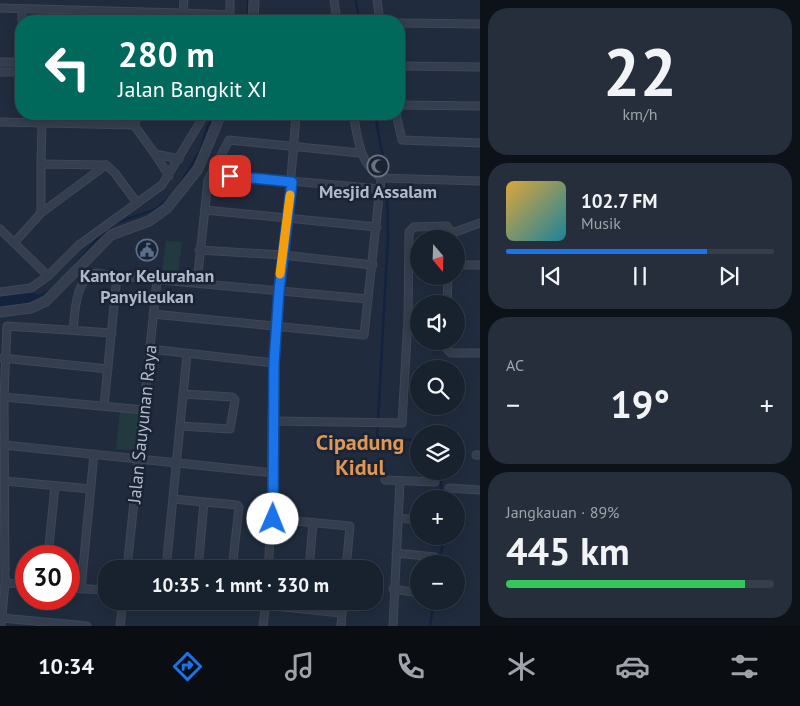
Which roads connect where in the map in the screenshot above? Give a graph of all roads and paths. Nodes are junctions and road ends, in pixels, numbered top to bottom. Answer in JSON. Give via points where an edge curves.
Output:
{"nodes":[{"id":1,"x":184,"y":0,"type":"edge"},
{"id":2,"x":230,"y":0,"type":"edge"},
{"id":3,"x":254,"y":0,"type":"edge"},
{"id":4,"x":334,"y":0,"type":"edge"},
{"id":5,"x":377,"y":0,"type":"edge"},
{"id":6,"x":0,"y":8,"type":"edge"},
{"id":7,"x":22,"y":9,"type":"junction"},
{"id":8,"x":183,"y":13,"type":"junction"},
{"id":9,"x":22,"y":15,"type":"edge"},
{"id":10,"x":202,"y":15,"type":"edge"},
{"id":11,"x":230,"y":15,"type":"edge"},
{"id":12,"x":253,"y":15,"type":"edge"},
{"id":13,"x":336,"y":15,"type":"edge"},
{"id":14,"x":379,"y":15,"type":"edge"},
{"id":15,"x":405,"y":23,"type":"edge"},
{"id":16,"x":480,"y":24,"type":"edge"},
{"id":17,"x":0,"y":62,"type":"edge"},
{"id":18,"x":15,"y":62,"type":"edge"},
{"id":19,"x":405,"y":66,"type":"edge"},
{"id":20,"x":480,"y":67,"type":"edge"},
{"id":21,"x":0,"y":72,"type":"edge"},
{"id":22,"x":15,"y":72,"type":"edge"},
{"id":23,"x":405,"y":105,"type":"edge"},
{"id":24,"x":480,"y":106,"type":"edge"},
{"id":25,"x":136,"y":120,"type":"edge"},
{"id":26,"x":202,"y":120,"type":"edge"},
{"id":27,"x":218,"y":120,"type":"edge"},
{"id":28,"x":296,"y":120,"type":"edge"},
{"id":29,"x":353,"y":120,"type":"edge"},
{"id":30,"x":397,"y":120,"type":"edge"},
{"id":31,"x":0,"y":122,"type":"edge"},
{"id":32,"x":42,"y":123,"type":"junction"},
{"id":33,"x":134,"y":125,"type":"junction"},
{"id":34,"x":480,"y":143,"type":"edge"},
{"id":35,"x":294,"y":147,"type":"junction"},
{"id":36,"x":360,"y":153,"type":"junction"},
{"id":37,"x":155,"y":154,"type":"junction"},
{"id":38,"x":179,"y":159,"type":"junction"},
{"id":39,"x":41,"y":164,"type":"junction"},
{"id":40,"x":106,"y":165,"type":"junction"},
{"id":41,"x":211,"y":174,"type":"junction"},
{"id":42,"x":169,"y":176,"type":"junction"},
{"id":43,"x":381,"y":178,"type":"junction"},
{"id":44,"x":480,"y":180,"type":"edge"},
{"id":45,"x":292,"y":182,"type":"junction"},
{"id":46,"x":381,"y":189,"type":"junction"},
{"id":47,"x":137,"y":204,"type":"junction"},
{"id":48,"x":205,"y":210,"type":"junction"},
{"id":49,"x":41,"y":214,"type":"junction"},
{"id":50,"x":288,"y":218,"type":"junction"},
{"id":51,"x":480,"y":223,"type":"edge"},
{"id":52,"x":377,"y":227,"type":"junction"},
{"id":53,"x":0,"y":228,"type":"edge"},
{"id":54,"x":411,"y":230,"type":"edge"},
{"id":55,"x":449,"y":230,"type":"edge"},
{"id":56,"x":465,"y":230,"type":"edge"},
{"id":57,"x":410,"y":231,"type":"edge"},
{"id":58,"x":14,"y":243,"type":"junction"},
{"id":59,"x":199,"y":250,"type":"junction"},
{"id":60,"x":283,"y":255,"type":"junction"},
{"id":61,"x":373,"y":265,"type":"junction"},
{"id":62,"x":465,"y":265,"type":"edge"},
{"id":63,"x":480,"y":265,"type":"edge"},
{"id":64,"x":48,"y":276,"type":"junction"},
{"id":65,"x":117,"y":276,"type":"junction"},
{"id":66,"x":157,"y":280,"type":"junction"},
{"id":67,"x":197,"y":283,"type":"junction"},
{"id":68,"x":279,"y":291,"type":"junction"},
{"id":69,"x":0,"y":292,"type":"edge"},
{"id":70,"x":368,"y":299,"type":"junction"},
{"id":71,"x":0,"y":312,"type":"edge"},
{"id":72,"x":153,"y":314,"type":"junction"},
{"id":73,"x":277,"y":328,"type":"junction"},
{"id":74,"x":73,"y":330,"type":"junction"},
{"id":75,"x":112,"y":333,"type":"junction"},
{"id":76,"x":150,"y":349,"type":"junction"},
{"id":77,"x":448,"y":350,"type":"edge"},
{"id":78,"x":480,"y":353,"type":"edge"},
{"id":79,"x":187,"y":354,"type":"junction"},
{"id":80,"x":2,"y":359,"type":"edge"},
{"id":81,"x":274,"y":363,"type":"junction"},
{"id":82,"x":108,"y":369,"type":"junction"},
{"id":83,"x":183,"y":394,"type":"junction"},
{"id":84,"x":4,"y":397,"type":"junction"},
{"id":85,"x":104,"y":406,"type":"junction"},
{"id":86,"x":144,"y":410,"type":"junction"},
{"id":87,"x":274,"y":421,"type":"junction"},
{"id":88,"x":180,"y":426,"type":"junction"},
{"id":89,"x":4,"y":445,"type":"junction"},
{"id":90,"x":94,"y":454,"type":"junction"},
{"id":91,"x":139,"y":460,"type":"junction"},
{"id":92,"x":176,"y":463,"type":"junction"},
{"id":93,"x":274,"y":472,"type":"junction"},
{"id":94,"x":385,"y":480,"type":"dead end"},
{"id":95,"x":5,"y":481,"type":"junction"},
{"id":96,"x":400,"y":481,"type":"junction"},
{"id":97,"x":435,"y":482,"type":"dead end"},
{"id":98,"x":55,"y":486,"type":"junction"},
{"id":99,"x":449,"y":488,"type":"dead end"},
{"id":100,"x":91,"y":489,"type":"junction"},
{"id":101,"x":480,"y":490,"type":"edge"},
{"id":102,"x":173,"y":499,"type":"junction"},
{"id":103,"x":204,"y":502,"type":"junction"},
{"id":104,"x":398,"y":518,"type":"junction"},
{"id":105,"x":273,"y":519,"type":"junction"},
{"id":106,"x":410,"y":519,"type":"edge"},
{"id":107,"x":313,"y":523,"type":"junction"},
{"id":108,"x":49,"y":545,"type":"edge"},
{"id":109,"x":396,"y":553,"type":"junction"},
{"id":110,"x":416,"y":555,"type":"edge"},
{"id":111,"x":128,"y":560,"type":"edge"},
{"id":112,"x":167,"y":560,"type":"edge"},
{"id":113,"x":199,"y":560,"type":"edge"},
{"id":114,"x":233,"y":560,"type":"edge"},
{"id":115,"x":269,"y":560,"type":"edge"},
{"id":116,"x":310,"y":560,"type":"edge"},
{"id":117,"x":347,"y":560,"type":"edge"},
{"id":118,"x":5,"y":582,"type":"junction"},
{"id":119,"x":15,"y":583,"type":"edge"},
{"id":120,"x":81,"y":589,"type":"joint"},
{"id":121,"x":98,"y":590,"type":"edge"},
{"id":122,"x":393,"y":590,"type":"junction"},
{"id":123,"x":410,"y":591,"type":"edge"},
{"id":124,"x":122,"y":610,"type":"edge"},
{"id":125,"x":264,"y":610,"type":"edge"},
{"id":126,"x":305,"y":610,"type":"edge"},
{"id":127,"x":342,"y":610,"type":"edge"},
{"id":128,"x":342,"y":613,"type":"junction"},
{"id":129,"x":2,"y":618,"type":"junction"},
{"id":130,"x":1,"y":626,"type":"edge"},
{"id":131,"x":87,"y":626,"type":"edge"},
{"id":132,"x":120,"y":626,"type":"edge"},
{"id":133,"x":263,"y":626,"type":"edge"},
{"id":134,"x":341,"y":626,"type":"edge"},
{"id":135,"x":393,"y":626,"type":"edge"}],
"edges":[{"from":1,"to":8,"type":"street"},
{"from":2,"to":11,"type":"street"},
{"from":3,"to":12,"type":"street"},
{"from":4,"to":13,"type":"street"},
{"from":5,"to":14,"type":"street"},
{"from":6,"to":7,"type":"street"},
{"from":7,"to":8,"type":"street"},
{"from":7,"to":9,"type":"street"},
{"from":8,"to":10,"type":"street"},
{"from":15,"to":16,"type":"street"},
{"from":17,"to":18,"type":"street"},
{"from":19,"to":20,"type":"street"},
{"from":21,"to":22,"type":"street"},
{"from":23,"to":24,"type":"street"},
{"from":25,"to":33,"type":"street"},
{"from":26,"to":38,"type":"street"},
{"from":27,"to":71,"type":"street","via":[[198,169],[167,208],[149,221],[111,235],[46,301],[31,308]]},
{"from":28,"to":35,"type":"street"},
{"from":29,"to":36,"type":"street"},
{"from":30,"to":34,"type":"street","via":[[402,140]]},
{"from":31,"to":32,"type":"street"},
{"from":32,"to":33,"type":"street"},
{"from":32,"to":39,"type":"street"},
{"from":33,"to":37,"type":"street"},
{"from":35,"to":36,"type":"street"},
{"from":35,"to":41,"type":"street","via":[[230,140]]},
{"from":35,"to":45,"type":"street"},
{"from":36,"to":43,"type":"street","via":[[369,169]]},
{"from":37,"to":38,"type":"street"},
{"from":37,"to":42,"type":"street"},
{"from":38,"to":42,"type":"street"},
{"from":39,"to":40,"type":"street"},
{"from":39,"to":49,"type":"street"},
{"from":40,"to":47,"type":"street"},
{"from":40,"to":49,"type":"street"},
{"from":41,"to":45,"type":"street"},
{"from":41,"to":48,"type":"street"},
{"from":42,"to":47,"type":"street","via":[[153,194]]},
{"from":43,"to":44,"type":"street"},
{"from":43,"to":46,"type":"street"},
{"from":45,"to":46,"type":"street"},
{"from":45,"to":50,"type":"street"},
{"from":46,"to":52,"type":"street"},
{"from":47,"to":64,"type":"street","via":[[79,245]]},
{"from":48,"to":50,"type":"street"},
{"from":48,"to":59,"type":"street"},
{"from":49,"to":58,"type":"street"},
{"from":50,"to":52,"type":"street"},
{"from":50,"to":60,"type":"street"},
{"from":51,"to":56,"type":"street"},
{"from":52,"to":61,"type":"street"},
{"from":53,"to":58,"type":"street"},
{"from":54,"to":55,"type":"street","via":[[414,227],[447,226]]},
{"from":57,"to":87,"type":"street","via":[[402,423]]},
{"from":58,"to":64,"type":"street"},
{"from":59,"to":60,"type":"street"},
{"from":59,"to":67,"type":"street"},
{"from":60,"to":61,"type":"street"},
{"from":60,"to":68,"type":"street"},
{"from":61,"to":70,"type":"street"},
{"from":62,"to":63,"type":"street"},
{"from":64,"to":69,"type":"street","via":[[31,288]]},
{"from":65,"to":66,"type":"street"},
{"from":65,"to":74,"type":"street","via":[[96,273],[84,282],[79,291]]},
{"from":65,"to":75,"type":"street"},
{"from":66,"to":67,"type":"street"},
{"from":66,"to":72,"type":"street","name":"Jalan Sauyunan Raya"},
{"from":67,"to":68,"type":"street"},
{"from":68,"to":70,"type":"street"},
{"from":68,"to":73,"type":"street"},
{"from":70,"to":73,"type":"street","via":[[364,335]]},
{"from":72,"to":73,"type":"street"},
{"from":72,"to":76,"type":"street","name":"Jalan Sauyunan Raya"},
{"from":73,"to":81,"type":"street"},
{"from":74,"to":75,"type":"street"},
{"from":74,"to":80,"type":"street","via":[[9,324]]},
{"from":75,"to":82,"type":"street"},
{"from":76,"to":79,"type":"street"},
{"from":76,"to":86,"type":"street","name":"Jalan Sauyunan Raya"},
{"from":77,"to":78,"type":"street","via":[[451,353]]},
{"from":79,"to":81,"type":"street"},
{"from":79,"to":83,"type":"street"},
{"from":80,"to":82,"type":"street"},
{"from":80,"to":84,"type":"street"},
{"from":81,"to":87,"type":"street"},
{"from":82,"to":85,"type":"street"},
{"from":83,"to":88,"type":"street"},
{"from":83,"to":88,"type":"street","via":[[232,397],[235,400],[230,429]]},
{"from":84,"to":85,"type":"street"},
{"from":84,"to":89,"type":"street"},
{"from":85,"to":86,"type":"street"},
{"from":86,"to":91,"type":"street","name":"Jalan Sauyunan Raya"},
{"from":87,"to":93,"type":"street"},
{"from":88,"to":92,"type":"street"},
{"from":89,"to":90,"type":"street"},
{"from":89,"to":95,"type":"street"},
{"from":90,"to":91,"type":"street"},
{"from":90,"to":100,"type":"street"},
{"from":91,"to":92,"type":"street"},
{"from":91,"to":111,"type":"street","name":"Jalan Sauyunan Raya"},
{"from":92,"to":93,"type":"street"},
{"from":92,"to":102,"type":"street"},
{"from":93,"to":105,"type":"street"},
{"from":94,"to":96,"type":"street"},
{"from":95,"to":98,"type":"street"},
{"from":95,"to":118,"type":"street"},
{"from":96,"to":97,"type":"street"},
{"from":96,"to":104,"type":"street"},
{"from":98,"to":100,"type":"street"},
{"from":98,"to":108,"type":"street"},
{"from":99,"to":101,"type":"street"},
{"from":100,"to":120,"type":"street"},
{"from":102,"to":103,"type":"street"},
{"from":102,"to":112,"type":"street"},
{"from":103,"to":113,"type":"street"},
{"from":103,"to":114,"type":"street","via":[[235,504],[239,508]]},
{"from":104,"to":106,"type":"street"},
{"from":104,"to":109,"type":"street"},
{"from":105,"to":107,"type":"street"},
{"from":105,"to":115,"type":"street"},
{"from":107,"to":116,"type":"street"},
{"from":107,"to":117,"type":"street","via":[[350,526]]},
{"from":109,"to":110,"type":"street"},
{"from":109,"to":122,"type":"street"},
{"from":118,"to":119,"type":"street"},
{"from":118,"to":129,"type":"street"},
{"from":120,"to":121,"type":"street"},
{"from":122,"to":123,"type":"street"},
{"from":122,"to":135,"type":"street"},
{"from":124,"to":132,"type":"street"},
{"from":125,"to":133,"type":"street"},
{"from":126,"to":128,"type":"street"},
{"from":127,"to":128,"type":"street"},
{"from":128,"to":134,"type":"street"},
{"from":129,"to":130,"type":"street"},
{"from":129,"to":131,"type":"street"}]}
